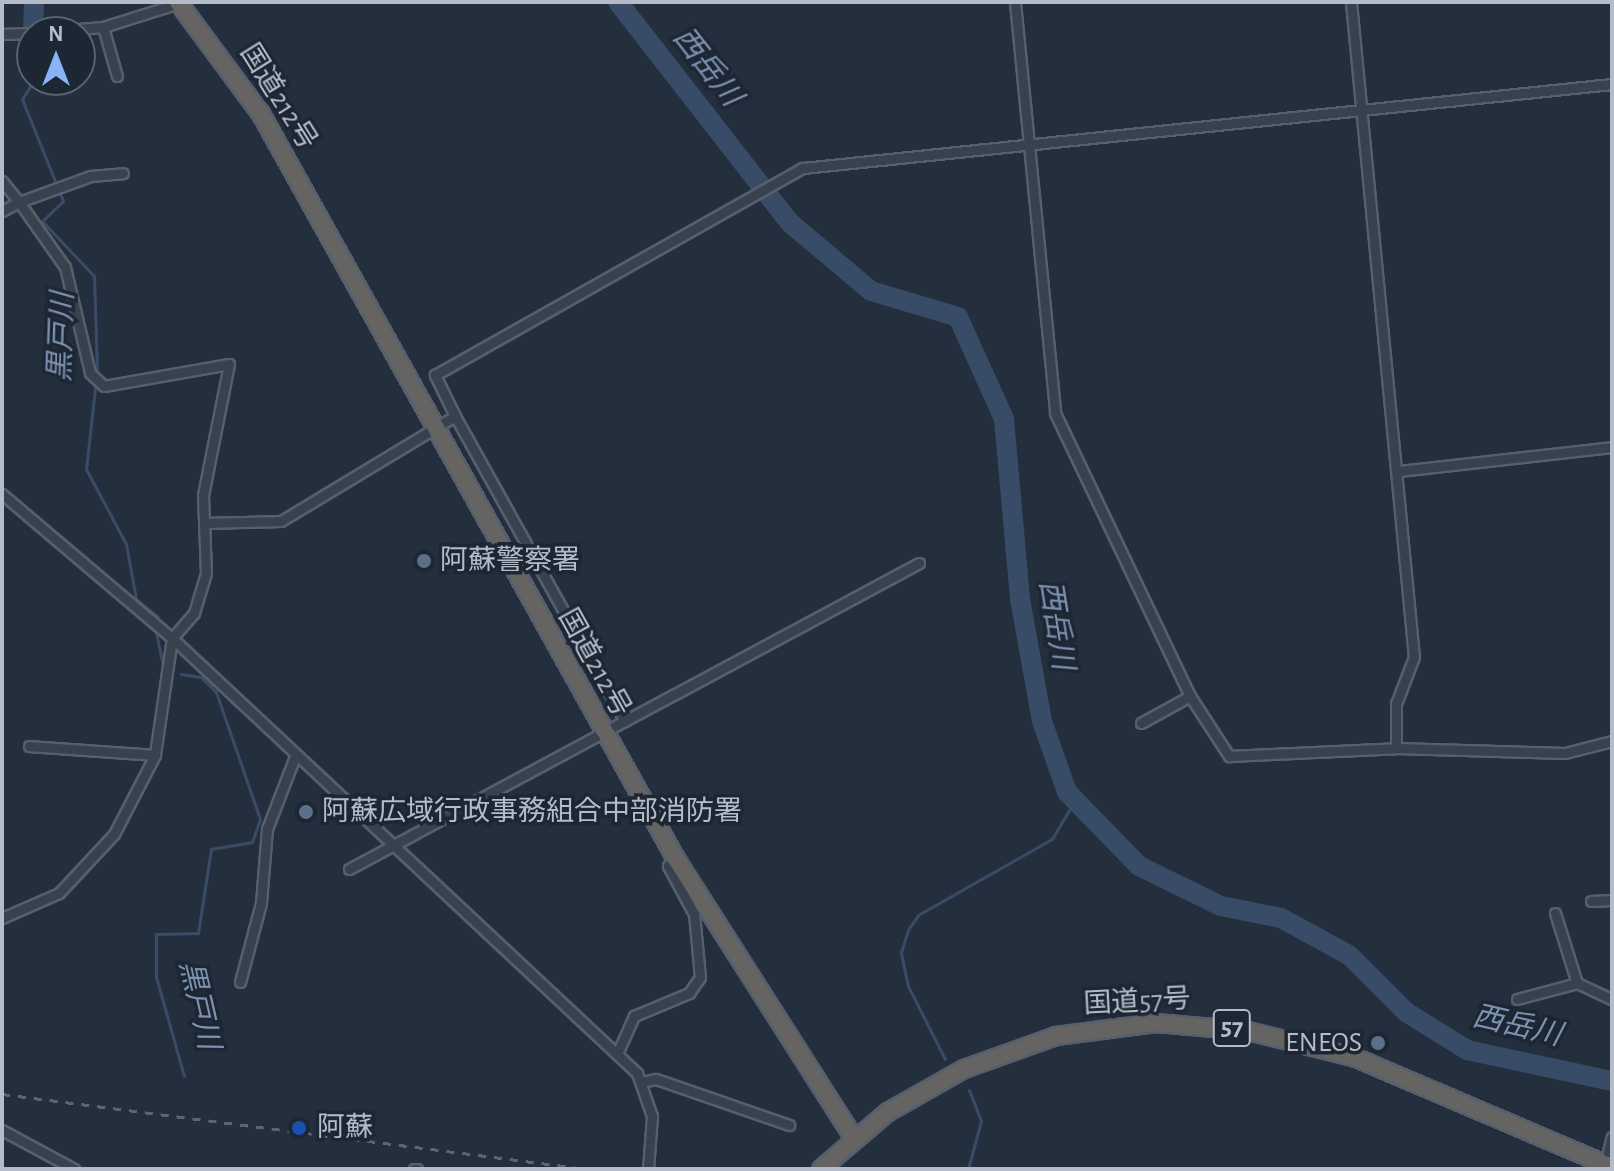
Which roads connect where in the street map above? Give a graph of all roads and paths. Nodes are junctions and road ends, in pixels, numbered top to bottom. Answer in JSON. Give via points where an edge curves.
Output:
{"nodes":[{"id":1,"x":1015,"y":2,"type":"edge"},
{"id":2,"x":1351,"y":2,"type":"edge"},
{"id":3,"x":178,"y":3,"type":"edge"},
{"id":4,"x":103,"y":27,"type":"junction"},
{"id":5,"x":96,"y":28,"type":"edge"},
{"id":6,"x":117,"y":76,"type":"dead end"},
{"id":7,"x":1612,"y":84,"type":"edge"},
{"id":8,"x":1362,"y":111,"type":"junction"},
{"id":9,"x":1030,"y":146,"type":"junction"},
{"id":10,"x":123,"y":173,"type":"dead end"},
{"id":11,"x":2,"y":181,"type":"edge"},
{"id":12,"x":19,"y":202,"type":"junction"},
{"id":13,"x":2,"y":211,"type":"edge"},
{"id":14,"x":455,"y":416,"type":"junction"},
{"id":15,"x":434,"y":427,"type":"junction"},
{"id":16,"x":1612,"y":447,"type":"edge"},
{"id":17,"x":1399,"y":471,"type":"junction"},
{"id":18,"x":2,"y":494,"type":"edge"},
{"id":19,"x":205,"y":523,"type":"junction"},
{"id":20,"x":919,"y":563,"type":"dead end"},
{"id":21,"x":172,"y":638,"type":"junction"},
{"id":22,"x":1190,"y":696,"type":"junction"},
{"id":23,"x":625,"y":721,"type":"junction"},
{"id":24,"x":1141,"y":723,"type":"dead end"},
{"id":25,"x":603,"y":733,"type":"junction"},
{"id":26,"x":1612,"y":741,"type":"edge"},
{"id":27,"x":29,"y":746,"type":"dead end"},
{"id":28,"x":1396,"y":748,"type":"junction"},
{"id":29,"x":296,"y":754,"type":"junction"},
{"id":30,"x":155,"y":755,"type":"junction"},
{"id":31,"x":394,"y":846,"type":"junction"},
{"id":32,"x":676,"y":859,"type":"junction"},
{"id":33,"x":349,"y":869,"type":"dead end"},
{"id":34,"x":1612,"y":900,"type":"edge"},
{"id":35,"x":1591,"y":901,"type":"dead end"},
{"id":36,"x":1555,"y":913,"type":"dead end"},
{"id":37,"x":2,"y":918,"type":"edge"},
{"id":38,"x":240,"y":982,"type":"dead end"},
{"id":39,"x":1577,"y":983,"type":"junction"},
{"id":40,"x":1517,"y":999,"type":"dead end"},
{"id":41,"x":1612,"y":999,"type":"edge"},
{"id":42,"x":617,"y":1054,"type":"junction"},
{"id":43,"x":641,"y":1082,"type":"junction"},
{"id":44,"x":789,"y":1125,"type":"dead end"},
{"id":45,"x":2,"y":1130,"type":"edge"},
{"id":46,"x":1612,"y":1137,"type":"edge"},
{"id":47,"x":854,"y":1138,"type":"junction"},
{"id":48,"x":1607,"y":1167,"type":"edge"},
{"id":49,"x":74,"y":1169,"type":"edge"},
{"id":50,"x":648,"y":1169,"type":"edge"},
{"id":51,"x":821,"y":1169,"type":"edge"}],
"edges":[{"from":1,"to":9,"type":"street"},
{"from":2,"to":8,"type":"street"},
{"from":3,"to":4,"type":"street"},
{"from":3,"to":15,"type":"highway","name":"国道212号","via":[[261,114]]},
{"from":4,"to":5,"type":"street"},
{"from":4,"to":6,"type":"street"},
{"from":7,"to":8,"type":"street"},
{"from":8,"to":9,"type":"street"},
{"from":8,"to":17,"type":"street"},
{"from":9,"to":14,"type":"street","via":[[803,168],[771,183],[735,209],[435,375]]},
{"from":9,"to":22,"type":"street","via":[[1055,413]]},
{"from":10,"to":12,"type":"street","via":[[66,183]]},
{"from":11,"to":12,"type":"street"},
{"from":12,"to":13,"type":"street"},
{"from":12,"to":19,"type":"street","via":[[65,267],[90,373],[104,386],[229,364],[207,466]]},
{"from":14,"to":15,"type":"street"},
{"from":14,"to":23,"type":"street"},
{"from":15,"to":19,"type":"street","via":[[281,521]]},
{"from":15,"to":25,"type":"highway","name":"国道212号"},
{"from":16,"to":17,"type":"street"},
{"from":17,"to":28,"type":"street","via":[[1414,657],[1396,704]]},
{"from":18,"to":21,"type":"street"},
{"from":19,"to":21,"type":"street","via":[[201,596]]},
{"from":20,"to":23,"type":"street"},
{"from":21,"to":29,"type":"street"},
{"from":21,"to":30,"type":"street"},
{"from":22,"to":24,"type":"street"},
{"from":22,"to":28,"type":"street","via":[[1229,756]]},
{"from":23,"to":25,"type":"street"},
{"from":25,"to":31,"type":"street"},
{"from":25,"to":32,"type":"highway","name":"国道212号"},
{"from":26,"to":28,"type":"street","via":[[1565,753]]},
{"from":27,"to":30,"type":"street"},
{"from":29,"to":31,"type":"street"},
{"from":29,"to":38,"type":"street","via":[[267,829],[261,903]]},
{"from":30,"to":37,"type":"street","via":[[114,834],[59,893]]},
{"from":31,"to":33,"type":"street"},
{"from":31,"to":42,"type":"street"},
{"from":32,"to":42,"type":"street","via":[[668,866],[694,914],[700,977],[689,993],[634,1016]]},
{"from":32,"to":47,"type":"highway","name":"国道212号"},
{"from":34,"to":35,"type":"street"},
{"from":36,"to":39,"type":"street"},
{"from":39,"to":40,"type":"street"},
{"from":39,"to":41,"type":"street"},
{"from":42,"to":43,"type":"street"},
{"from":43,"to":44,"type":"street","via":[[656,1079]]},
{"from":43,"to":50,"type":"street","via":[[652,1116]]},
{"from":45,"to":49,"type":"street","via":[[42,1145]]},
{"from":46,"to":48,"type":"street"},
{"from":47,"to":48,"type":"highway","name":"国道57号","number":"57","via":[[925,1089],[1008,1050],[1082,1029],[1203,1024],[1356,1058]]},
{"from":47,"to":51,"type":"highway","name":"国道57号","number":"57"}]}
